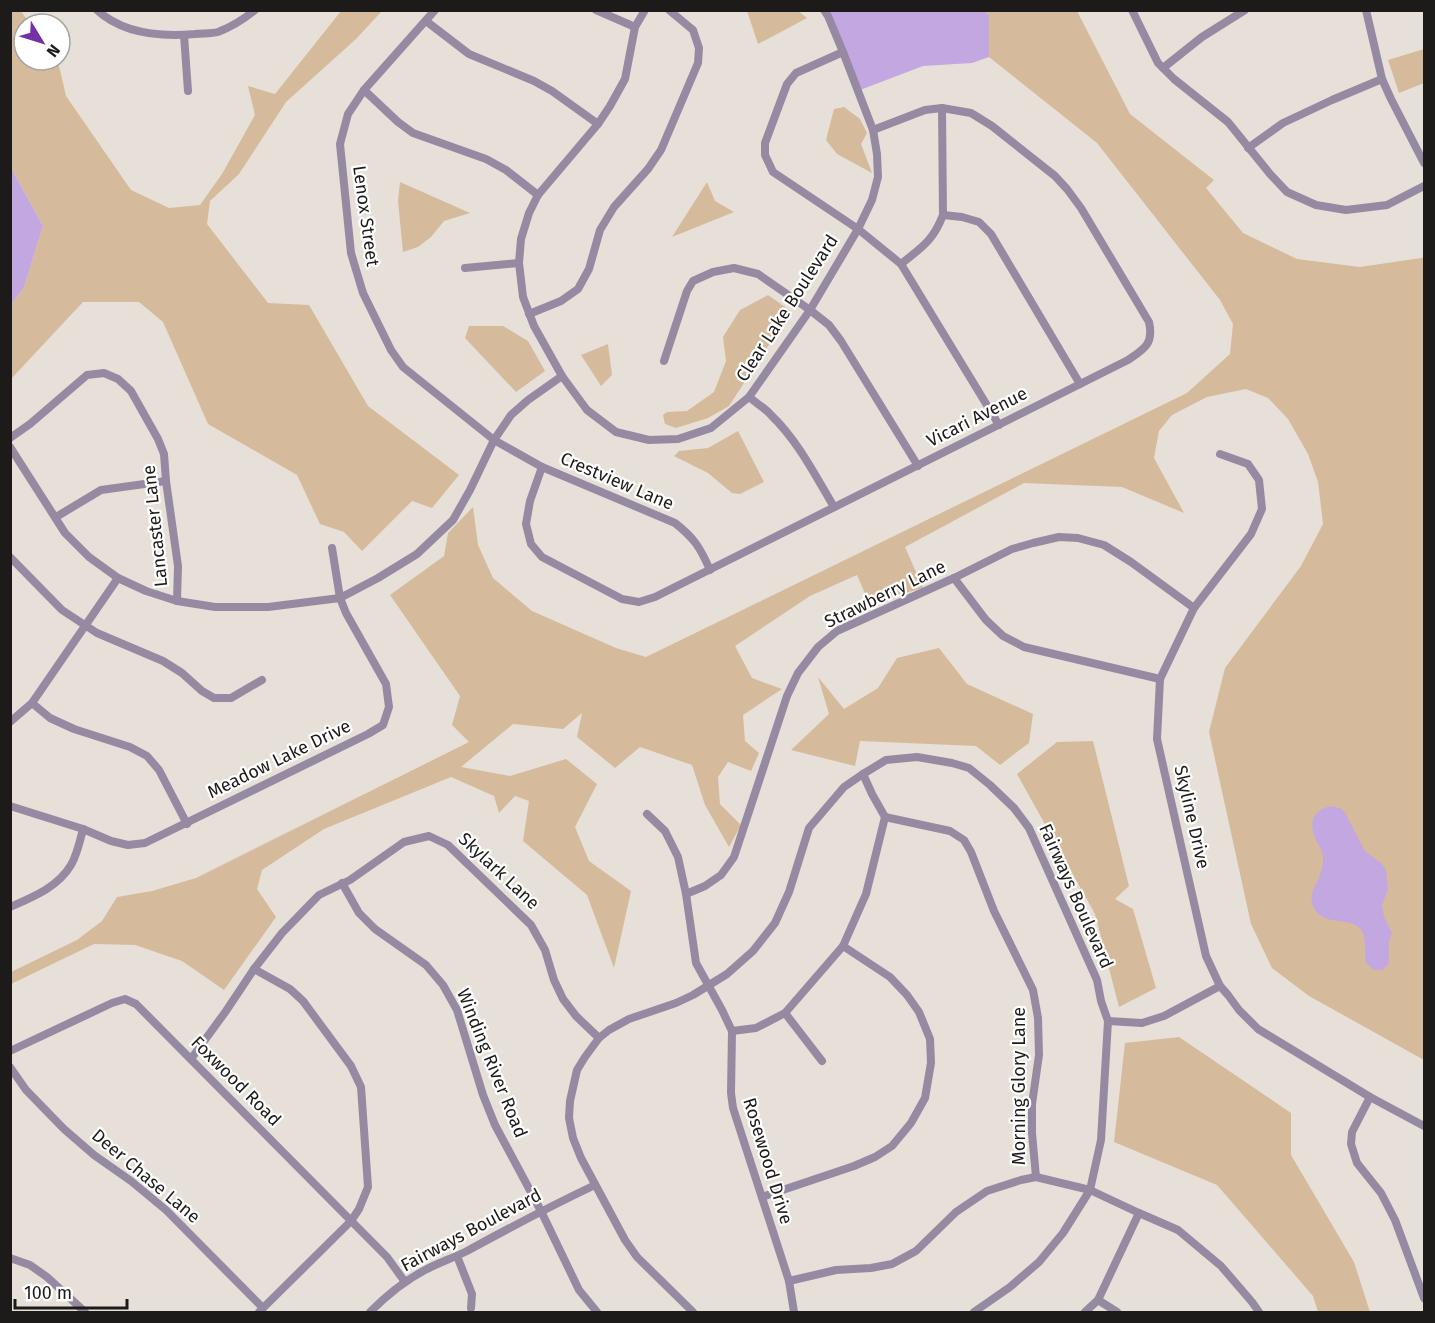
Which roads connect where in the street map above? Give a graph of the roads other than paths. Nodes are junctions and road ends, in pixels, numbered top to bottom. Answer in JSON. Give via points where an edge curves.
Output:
{"nodes":[{"id":1,"x":97,"y":10,"type":"edge"},
{"id":2,"x":255,"y":10,"type":"edge"},
{"id":3,"x":435,"y":10,"type":"edge"},
{"id":4,"x":596,"y":10,"type":"edge"},
{"id":5,"x":645,"y":10,"type":"edge"},
{"id":6,"x":669,"y":10,"type":"edge"},
{"id":7,"x":824,"y":10,"type":"edge"},
{"id":8,"x":1132,"y":10,"type":"edge"},
{"id":9,"x":1245,"y":10,"type":"edge"},
{"id":10,"x":1366,"y":10,"type":"edge"},
{"id":11,"x":426,"y":21,"type":"junction"},
{"id":12,"x":635,"y":27,"type":"junction"},
{"id":13,"x":184,"y":35,"type":"junction"},
{"id":14,"x":843,"y":52,"type":"junction"},
{"id":15,"x":1163,"y":68,"type":"junction"},
{"id":16,"x":1382,"y":79,"type":"junction"},
{"id":17,"x":364,"y":90,"type":"junction"},
{"id":18,"x":188,"y":91,"type":"dead end"},
{"id":19,"x":942,"y":108,"type":"junction"},
{"id":20,"x":598,"y":124,"type":"junction"},
{"id":21,"x":873,"y":130,"type":"junction"},
{"id":22,"x":1248,"y":148,"type":"junction"},
{"id":23,"x":1425,"y":163,"type":"edge"},
{"id":24,"x":1425,"y":186,"type":"edge"},
{"id":25,"x":538,"y":195,"type":"junction"},
{"id":26,"x":943,"y":215,"type":"junction"},
{"id":27,"x":858,"y":229,"type":"junction"},
{"id":28,"x":519,"y":263,"type":"junction"},
{"id":29,"x":901,"y":264,"type":"junction"},
{"id":30,"x":465,"y":268,"type":"dead end"},
{"id":31,"x":810,"y":310,"type":"junction"},
{"id":32,"x":529,"y":314,"type":"junction"},
{"id":33,"x":664,"y":360,"type":"dead end"},
{"id":34,"x":562,"y":376,"type":"junction"},
{"id":35,"x":1080,"y":384,"type":"junction"},
{"id":36,"x":749,"y":397,"type":"junction"},
{"id":37,"x":999,"y":425,"type":"junction"},
{"id":38,"x":10,"y":438,"type":"edge"},
{"id":39,"x":494,"y":440,"type":"junction"},
{"id":40,"x":10,"y":447,"type":"edge"},
{"id":41,"x":1220,"y":454,"type":"dead end"},
{"id":42,"x":918,"y":466,"type":"junction"},
{"id":43,"x":542,"y":467,"type":"junction"},
{"id":44,"x":166,"y":481,"type":"junction"},
{"id":45,"x":834,"y":507,"type":"junction"},
{"id":46,"x":56,"y":517,"type":"junction"},
{"id":47,"x":332,"y":548,"type":"dead end"},
{"id":48,"x":10,"y":557,"type":"edge"},
{"id":49,"x":710,"y":570,"type":"junction"},
{"id":50,"x":118,"y":578,"type":"junction"},
{"id":51,"x":954,"y":578,"type":"junction"},
{"id":52,"x":340,"y":598,"type":"junction"},
{"id":53,"x":177,"y":601,"type":"junction"},
{"id":54,"x":1194,"y":608,"type":"junction"},
{"id":55,"x":86,"y":626,"type":"junction"},
{"id":56,"x":1160,"y":679,"type":"junction"},
{"id":57,"x":262,"y":680,"type":"dead end"},
{"id":58,"x":32,"y":703,"type":"junction"},
{"id":59,"x":10,"y":722,"type":"edge"},
{"id":60,"x":863,"y":774,"type":"junction"},
{"id":61,"x":10,"y":806,"type":"edge"},
{"id":62,"x":646,"y":814,"type":"dead end"},
{"id":63,"x":885,"y":817,"type":"junction"},
{"id":64,"x":187,"y":824,"type":"junction"},
{"id":65,"x":84,"y":830,"type":"junction"},
{"id":66,"x":342,"y":883,"type":"junction"},
{"id":67,"x":686,"y":894,"type":"junction"},
{"id":68,"x":10,"y":908,"type":"edge"},
{"id":69,"x":843,"y":946,"type":"junction"},
{"id":70,"x":254,"y":969,"type":"junction"},
{"id":71,"x":708,"y":986,"type":"junction"},
{"id":72,"x":1220,"y":986,"type":"junction"},
{"id":73,"x":785,"y":1013,"type":"junction"},
{"id":74,"x":1108,"y":1021,"type":"junction"},
{"id":75,"x":732,"y":1031,"type":"junction"},
{"id":76,"x":599,"y":1038,"type":"junction"},
{"id":77,"x":10,"y":1051,"type":"edge"},
{"id":78,"x":191,"y":1059,"type":"junction"},
{"id":79,"x":822,"y":1061,"type":"dead end"},
{"id":80,"x":10,"y":1067,"type":"edge"},
{"id":81,"x":1370,"y":1097,"type":"junction"},
{"id":82,"x":1425,"y":1126,"type":"edge"},
{"id":83,"x":1036,"y":1177,"type":"junction"},
{"id":84,"x":595,"y":1185,"type":"junction"},
{"id":85,"x":1090,"y":1190,"type":"junction"},
{"id":86,"x":762,"y":1197,"type":"junction"},
{"id":87,"x":541,"y":1211,"type":"junction"},
{"id":88,"x":1139,"y":1213,"type":"junction"},
{"id":89,"x":351,"y":1221,"type":"junction"},
{"id":90,"x":457,"y":1256,"type":"junction"},
{"id":91,"x":10,"y":1258,"type":"edge"},
{"id":92,"x":789,"y":1281,"type":"junction"},
{"id":93,"x":405,"y":1282,"type":"junction"},
{"id":94,"x":1425,"y":1298,"type":"edge"},
{"id":95,"x":1098,"y":1300,"type":"junction"},
{"id":96,"x":471,"y":1308,"type":"dead end"},
{"id":97,"x":261,"y":1310,"type":"edge"},
{"id":98,"x":85,"y":1312,"type":"edge"},
{"id":99,"x":370,"y":1312,"type":"edge"},
{"id":100,"x":597,"y":1312,"type":"edge"},
{"id":101,"x":693,"y":1312,"type":"edge"},
{"id":102,"x":794,"y":1312,"type":"edge"},
{"id":103,"x":974,"y":1312,"type":"edge"},
{"id":104,"x":1085,"y":1312,"type":"edge"},
{"id":105,"x":1117,"y":1312,"type":"edge"},
{"id":106,"x":1259,"y":1312,"type":"edge"}],
"edges":[{"from":1,"to":13,"type":"street","via":[[129,29]]},
{"from":2,"to":13,"type":"street","via":[[217,32]]},
{"from":3,"to":11,"type":"street","name":"Lenox Street"},
{"from":4,"to":12,"type":"street"},
{"from":5,"to":12,"type":"street","name":"Clear Lake Boulevard"},
{"from":6,"to":32,"type":"street","via":[[693,30],[699,48],[698,63],[661,150],[600,230],[589,269],[578,289]]},
{"from":7,"to":14,"type":"street","name":"Clear Lake Boulevard"},
{"from":8,"to":15,"type":"street"},
{"from":9,"to":15,"type":"street"},
{"from":10,"to":16,"type":"street"},
{"from":11,"to":17,"type":"street","name":"Lenox Street"},
{"from":11,"to":20,"type":"street","via":[[469,54],[534,81]]},
{"from":12,"to":20,"type":"street","name":"Clear Lake Boulevard","via":[[625,79]]},
{"from":13,"to":18,"type":"street"},
{"from":14,"to":21,"type":"street","name":"Clear Lake Boulevard"},
{"from":14,"to":27,"type":"street","via":[[796,73],[787,84],[765,142],[765,155],[773,172]]},
{"from":15,"to":22,"type":"street","via":[[1228,122]]},
{"from":16,"to":22,"type":"street","via":[[1283,123]]},
{"from":16,"to":23,"type":"street"},
{"from":17,"to":25,"type":"street","via":[[413,134],[486,159]]},
{"from":17,"to":39,"type":"street","name":"Lenox Street","via":[[348,114],[340,144],[351,253],[363,293],[391,350],[404,367]]},
{"from":19,"to":21,"type":"street","name":"Vicari Avenue","via":[[925,110]]},
{"from":19,"to":26,"type":"street"},
{"from":19,"to":35,"type":"street","name":"Vicari Avenue","via":[[971,113],[1055,176],[1081,208],[1149,322],[1152,332],[1145,348]]},
{"from":20,"to":25,"type":"street","name":"Clear Lake Boulevard"},
{"from":21,"to":27,"type":"street","name":"Clear Lake Boulevard","via":[[878,177]]},
{"from":22,"to":24,"type":"street","via":[[1287,192],[1316,205],[1346,210],[1387,205]]},
{"from":25,"to":28,"type":"street","name":"Clear Lake Boulevard","via":[[521,239]]},
{"from":26,"to":29,"type":"street","via":[[927,244]]},
{"from":26,"to":35,"type":"street","via":[[979,222],[991,234]]},
{"from":27,"to":29,"type":"street"},
{"from":27,"to":31,"type":"street","name":"Clear Lake Boulevard"},
{"from":28,"to":30,"type":"street"},
{"from":28,"to":32,"type":"street","name":"Clear Lake Boulevard"},
{"from":29,"to":37,"type":"street"},
{"from":31,"to":33,"type":"street","via":[[758,274],[734,268],[712,272],[693,281],[687,291]]},
{"from":31,"to":36,"type":"street","name":"Clear Lake Boulevard"},
{"from":31,"to":42,"type":"street","via":[[841,341]]},
{"from":32,"to":34,"type":"street","name":"Clear Lake Boulevard"},
{"from":34,"to":36,"type":"street","name":"Clear Lake Boulevard","via":[[587,410],[616,432],[649,440],[678,439],[711,428]]},
{"from":34,"to":39,"type":"street","via":[[511,415]]},
{"from":35,"to":37,"type":"street","name":"Vicari Avenue"},
{"from":36,"to":45,"type":"street","via":[[785,430]]},
{"from":37,"to":42,"type":"street","name":"Vicari Avenue"},
{"from":38,"to":44,"type":"street","name":"Lancaster Lane","via":[[87,375],[104,373],[131,391],[164,454]]},
{"from":39,"to":43,"type":"street","name":"Crestview Lane"},
{"from":39,"to":52,"type":"street","via":[[453,520],[417,554]]},
{"from":40,"to":46,"type":"street"},
{"from":41,"to":54,"type":"street","name":"Skyline Drive","via":[[1248,464],[1259,480],[1262,509],[1251,534]]},
{"from":42,"to":45,"type":"street","name":"Vicari Avenue"},
{"from":43,"to":49,"type":"street","name":"Crestview Lane","via":[[675,523],[690,534]]},
{"from":43,"to":49,"type":"street","name":"Vicari Avenue","via":[[526,524],[531,544],[542,557],[622,599],[639,602]]},
{"from":44,"to":46,"type":"street","via":[[101,490]]},
{"from":44,"to":53,"type":"street","name":"Lancaster Lane","via":[[178,566]]},
{"from":45,"to":49,"type":"street","name":"Vicari Avenue"},
{"from":46,"to":50,"type":"street","via":[[65,533],[89,557]]},
{"from":47,"to":52,"type":"street","name":"Meadow Lake Drive"},
{"from":48,"to":55,"type":"street","via":[[62,610]]},
{"from":50,"to":53,"type":"street"},
{"from":50,"to":55,"type":"street"},
{"from":51,"to":54,"type":"street","name":"Strawberry Lane","via":[[1012,549],[1059,537],[1077,538],[1104,545]]},
{"from":51,"to":56,"type":"street","via":[[986,620],[1003,636],[1024,647]]},
{"from":51,"to":67,"type":"street","name":"Strawberry Lane","via":[[837,631],[818,648],[798,673],[787,696],[734,856],[721,875]]},
{"from":52,"to":53,"type":"street","via":[[268,607],[215,608]]},
{"from":52,"to":64,"type":"street","name":"Meadow Lake Drive","via":[[386,684],[389,707],[383,724]]},
{"from":54,"to":56,"type":"street","name":"Skyline Drive"},
{"from":55,"to":57,"type":"street","via":[[163,661],[214,698],[231,698]]},
{"from":55,"to":58,"type":"street"},
{"from":56,"to":72,"type":"street","name":"Skyline Drive","via":[[1157,739],[1206,956]]},
{"from":58,"to":59,"type":"street"},
{"from":58,"to":64,"type":"street","via":[[50,718],[147,756],[159,770]]},
{"from":60,"to":63,"type":"street"},
{"from":60,"to":71,"type":"street","name":"Fairways Boulevard","via":[[844,787],[809,828],[775,923],[753,951]]},
{"from":60,"to":74,"type":"street","name":"Fairways Boulevard","via":[[886,760],[917,757],[952,763],[969,768],[1014,808],[1029,828],[1096,980]]},
{"from":61,"to":65,"type":"street","name":"Meadow Lake Drive"},
{"from":62,"to":67,"type":"street","name":"Rosewood Drive","via":[[665,831],[678,857]]},
{"from":63,"to":69,"type":"street","via":[[866,894]]},
{"from":63,"to":83,"type":"street","name":"Morning Glory Lane","via":[[950,831],[964,840],[1033,990],[1039,1055],[1032,1104]]},
{"from":64,"to":65,"type":"street","name":"Meadow Lake Drive","via":[[145,843],[128,845]]},
{"from":65,"to":68,"type":"street","via":[[72,864],[58,882]]},
{"from":66,"to":70,"type":"street","name":"Skylark Lane","via":[[319,895]]},
{"from":66,"to":76,"type":"street","name":"Skylark Lane","via":[[404,842],[429,836],[448,845],[531,925],[563,999]]},
{"from":66,"to":87,"type":"street","name":"Winding River Road","via":[[375,929],[426,965],[443,986],[457,1010],[495,1125]]},
{"from":67,"to":71,"type":"street","name":"Rosewood Drive","via":[[696,963]]},
{"from":69,"to":73,"type":"street"},
{"from":69,"to":86,"type":"street","via":[[890,977],[920,1012],[930,1039],[932,1063],[925,1098],[892,1146],[875,1157]]},
{"from":70,"to":78,"type":"street","name":"Skylark Lane"},
{"from":70,"to":89,"type":"street","via":[[303,1001],[351,1066],[361,1088],[368,1187]]},
{"from":71,"to":75,"type":"street","name":"Rosewood Drive"},
{"from":71,"to":76,"type":"street","name":"Fairways Boulevard","via":[[676,1003],[629,1019]]},
{"from":72,"to":74,"type":"street","via":[[1164,1016],[1142,1023]]},
{"from":72,"to":81,"type":"street","name":"Skyline Drive","via":[[1258,1029]]},
{"from":73,"to":75,"type":"street","via":[[756,1028]]},
{"from":73,"to":79,"type":"street"},
{"from":74,"to":85,"type":"street","name":"Fairways Boulevard","via":[[1101,1140]]},
{"from":75,"to":86,"type":"street","name":"Rosewood Drive","via":[[732,1100]]},
{"from":76,"to":84,"type":"street","name":"Fairways Boulevard","via":[[577,1070],[569,1110],[573,1138]]},
{"from":77,"to":78,"type":"street","name":"Foxwood Road","via":[[125,999],[136,1004]]},
{"from":78,"to":89,"type":"street","name":"Foxwood Road"},
{"from":80,"to":97,"type":"street","name":"Deer Chase Lane","via":[[26,1090],[64,1129],[166,1210]]},
{"from":81,"to":82,"type":"street","name":"Skyline Drive"},
{"from":81,"to":94,"type":"street","via":[[1352,1132],[1351,1144],[1357,1163],[1395,1220]]},
{"from":83,"to":85,"type":"street"},
{"from":83,"to":92,"type":"street","via":[[987,1191],[956,1212],[916,1251],[892,1263]]},
{"from":84,"to":87,"type":"street","name":"Fairways Boulevard"},
{"from":84,"to":101,"type":"street","name":"Fairways Boulevard","via":[[637,1257]]},
{"from":85,"to":88,"type":"street"},
{"from":85,"to":103,"type":"street","name":"Fairways Boulevard","via":[[1039,1262]]},
{"from":86,"to":92,"type":"street","name":"Rosewood Drive"},
{"from":87,"to":90,"type":"street","name":"Fairways Boulevard"},
{"from":87,"to":100,"type":"street","name":"Winding River Road","via":[[579,1290]]},
{"from":88,"to":95,"type":"street"},
{"from":88,"to":106,"type":"street","via":[[1179,1230],[1221,1266]]},
{"from":89,"to":93,"type":"street","name":"Foxwood Road","via":[[387,1257]]},
{"from":89,"to":97,"type":"street"},
{"from":90,"to":93,"type":"street","name":"Fairways Boulevard"},
{"from":90,"to":96,"type":"street","via":[[472,1294]]},
{"from":91,"to":98,"type":"street","via":[[47,1277]]},
{"from":92,"to":102,"type":"street","name":"Rosewood Drive"},
{"from":93,"to":99,"type":"street","name":"Fairways Boulevard"},
{"from":95,"to":104,"type":"street"},
{"from":95,"to":105,"type":"street"}]}
